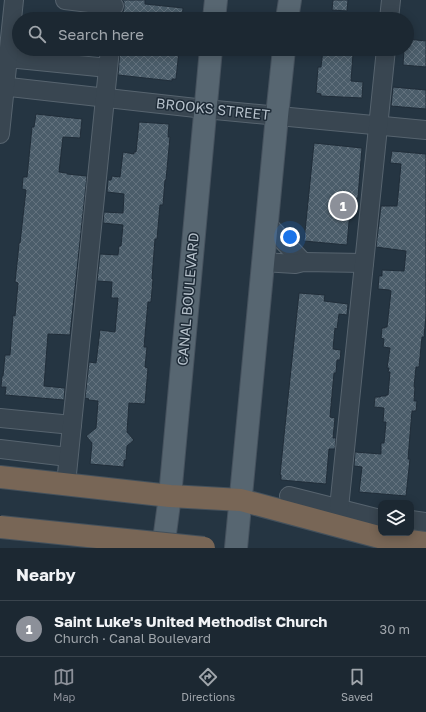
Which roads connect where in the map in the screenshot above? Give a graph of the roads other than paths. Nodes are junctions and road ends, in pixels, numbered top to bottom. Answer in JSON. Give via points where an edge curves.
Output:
{"nodes":[{"id":1,"x":14,"y":0,"type":"edge"},
{"id":2,"x":65,"y":0,"type":"edge"},
{"id":3,"x":216,"y":0,"type":"edge"},
{"id":4,"x":290,"y":0,"type":"edge"},
{"id":5,"x":391,"y":0,"type":"edge"},
{"id":6,"x":114,"y":8,"type":"edge"},
{"id":7,"x":14,"y":12,"type":"edge"},
{"id":8,"x":215,"y":12,"type":"edge"},
{"id":9,"x":289,"y":12,"type":"edge"},
{"id":10,"x":390,"y":12,"type":"edge"},
{"id":11,"x":12,"y":40,"type":"edge"},
{"id":12,"x":109,"y":56,"type":"edge"},
{"id":13,"x":210,"y":56,"type":"edge"},
{"id":14,"x":283,"y":56,"type":"edge"},
{"id":15,"x":385,"y":56,"type":"edge"},
{"id":16,"x":8,"y":58,"type":"junction"},
{"id":17,"x":108,"y":68,"type":"junction"},
{"id":18,"x":2,"y":86,"type":"edge"},
{"id":19,"x":105,"y":98,"type":"junction"},
{"id":20,"x":205,"y":109,"type":"junction"},
{"id":21,"x":277,"y":116,"type":"junction"},
{"id":22,"x":378,"y":126,"type":"junction"},
{"id":23,"x":426,"y":130,"type":"edge"},
{"id":24,"x":0,"y":134,"type":"edge"},
{"id":25,"x":267,"y":224,"type":"junction"},
{"id":26,"x":263,"y":262,"type":"junction"},
{"id":27,"x":303,"y":262,"type":"junction"},
{"id":28,"x":364,"y":263,"type":"junction"},
{"id":29,"x":0,"y":418,"type":"edge"},
{"id":30,"x":72,"y":425,"type":"junction"},
{"id":31,"x":0,"y":449,"type":"edge"},
{"id":32,"x":68,"y":457,"type":"junction"},
{"id":33,"x":0,"y":477,"type":"edge"},
{"id":34,"x":66,"y":484,"type":"junction"},
{"id":35,"x":170,"y":496,"type":"junction"},
{"id":36,"x":289,"y":496,"type":"dead end"},
{"id":37,"x":241,"y":500,"type":"junction"},
{"id":38,"x":339,"y":508,"type":"junction"},
{"id":39,"x":378,"y":518,"type":"edge"},
{"id":40,"x":414,"y":520,"type":"edge"},
{"id":41,"x":426,"y":522,"type":"edge"},
{"id":42,"x":0,"y":527,"type":"edge"},
{"id":43,"x":426,"y":543,"type":"edge"},
{"id":44,"x":163,"y":548,"type":"edge"},
{"id":45,"x":204,"y":548,"type":"edge"},
{"id":46,"x":236,"y":548,"type":"edge"}],
"edges":[{"from":1,"to":7,"type":"street"},
{"from":2,"to":6,"type":"street"},
{"from":3,"to":8,"type":"main road"},
{"from":4,"to":9,"type":"main road"},
{"from":5,"to":10,"type":"street"},
{"from":11,"to":16,"type":"street"},
{"from":12,"to":17,"type":"street"},
{"from":13,"to":20,"type":"main road","name":"CANAL BOULEVARD"},
{"from":14,"to":21,"type":"main road"},
{"from":15,"to":22,"type":"street"},
{"from":16,"to":17,"type":"street"},
{"from":16,"to":18,"type":"street"},
{"from":17,"to":19,"type":"street"},
{"from":18,"to":19,"type":"street","name":"BROOKS STREET"},
{"from":18,"to":24,"type":"street"},
{"from":19,"to":20,"type":"street","name":"BROOKS STREET"},
{"from":19,"to":30,"type":"street"},
{"from":20,"to":21,"type":"street","name":"BROOKS STREET"},
{"from":20,"to":35,"type":"main road","name":"CANAL BOULEVARD"},
{"from":21,"to":22,"type":"street","name":"BROOKS STREET"},
{"from":21,"to":25,"type":"main road"},
{"from":22,"to":23,"type":"street","name":"BROOKS STREET"},
{"from":22,"to":28,"type":"street"},
{"from":25,"to":26,"type":"main road"},
{"from":25,"to":27,"type":"street"},
{"from":26,"to":27,"type":"street"},
{"from":26,"to":37,"type":"main road"},
{"from":27,"to":28,"type":"street"},
{"from":28,"to":38,"type":"street"},
{"from":29,"to":30,"type":"street"},
{"from":30,"to":32,"type":"street"},
{"from":31,"to":32,"type":"street"},
{"from":32,"to":34,"type":"street"},
{"from":33,"to":34,"type":"highway"},
{"from":34,"to":35,"type":"highway"},
{"from":35,"to":37,"type":"highway"},
{"from":35,"to":44,"type":"main road","name":"CANAL BOULEVARD"},
{"from":36,"to":38,"type":"street"},
{"from":37,"to":43,"type":"highway","via":[[379,537]]},
{"from":37,"to":46,"type":"main road"},
{"from":38,"to":39,"type":"street"},
{"from":40,"to":41,"type":"street"},
{"from":42,"to":45,"type":"highway","bridge":true}]}
